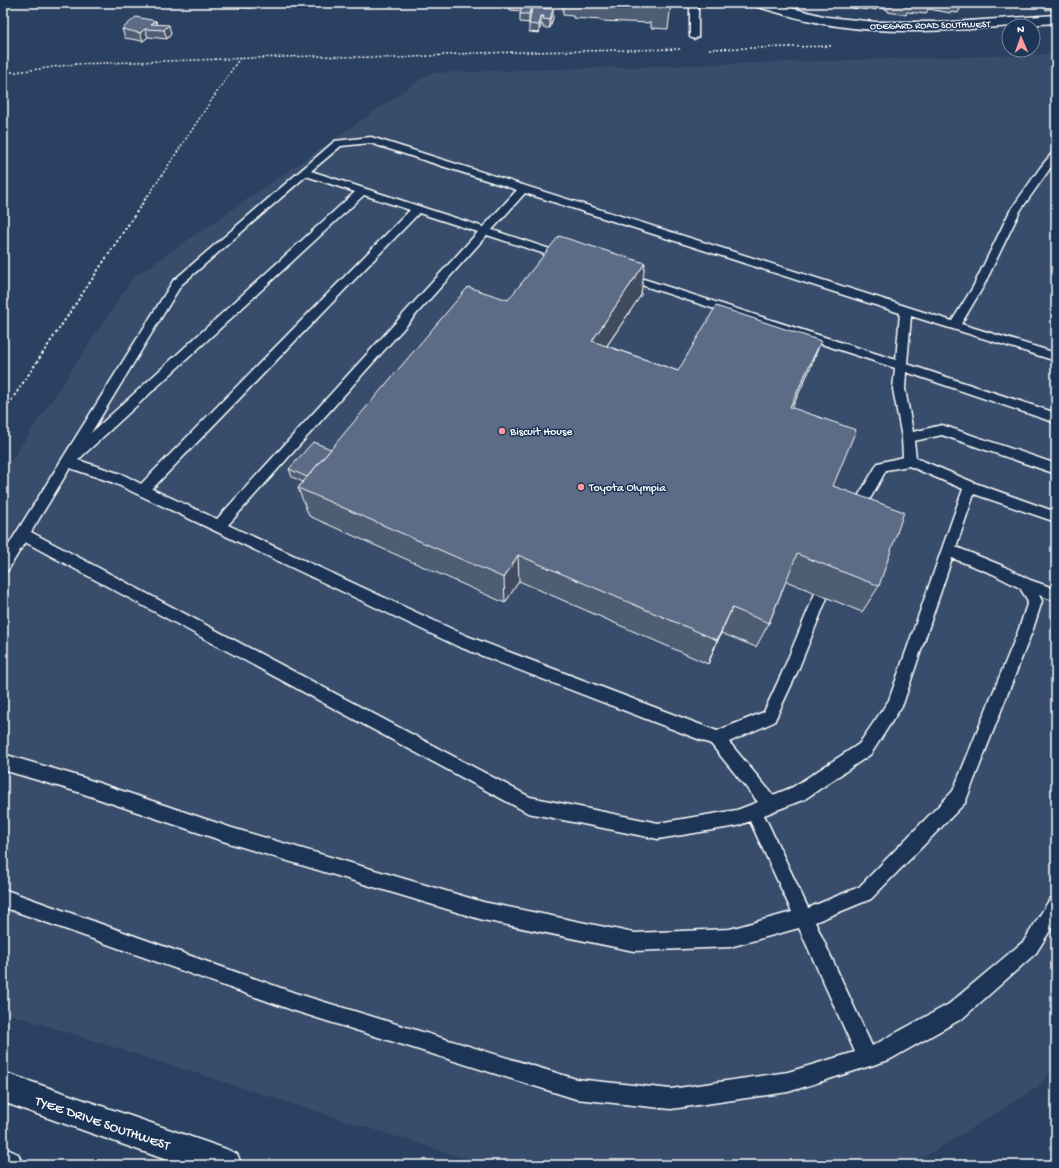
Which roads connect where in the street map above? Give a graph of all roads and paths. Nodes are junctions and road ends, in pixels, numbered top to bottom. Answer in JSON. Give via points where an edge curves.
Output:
{"nodes":[{"id":1,"x":694,"y":3,"type":"edge"},
{"id":2,"x":759,"y":3,"type":"edge"},
{"id":3,"x":1056,"y":19,"type":"edge"},
{"id":4,"x":694,"y":37,"type":"dead end"},
{"id":5,"x":838,"y":46,"type":"dead end"},
{"id":6,"x":686,"y":49,"type":"dead end"},
{"id":7,"x":709,"y":49,"type":"dead end"},
{"id":8,"x":240,"y":59,"type":"junction"},
{"id":9,"x":3,"y":72,"type":"edge"},
{"id":10,"x":1056,"y":154,"type":"edge"},
{"id":11,"x":304,"y":172,"type":"junction"},
{"id":12,"x":522,"y":189,"type":"junction"},
{"id":13,"x":362,"y":191,"type":"junction"},
{"id":14,"x":417,"y":209,"type":"junction"},
{"id":15,"x":485,"y":231,"type":"junction"},
{"id":16,"x":576,"y":261,"type":"edge"},
{"id":17,"x":614,"y":273,"type":"edge"},
{"id":18,"x":906,"y":311,"type":"junction"},
{"id":19,"x":954,"y":326,"type":"junction"},
{"id":20,"x":1056,"y":357,"type":"edge"},
{"id":21,"x":901,"y":366,"type":"junction"},
{"id":22,"x":3,"y":413,"type":"edge"},
{"id":23,"x":1056,"y":418,"type":"edge"},
{"id":24,"x":908,"y":438,"type":"junction"},
{"id":25,"x":910,"y":461,"type":"junction"},
{"id":26,"x":68,"y":462,"type":"junction"},
{"id":27,"x":1056,"y":470,"type":"edge"},
{"id":28,"x":970,"y":487,"type":"junction"},
{"id":29,"x":143,"y":490,"type":"junction"},
{"id":30,"x":1056,"y":517,"type":"edge"},
{"id":31,"x":219,"y":526,"type":"junction"},
{"id":32,"x":848,"y":527,"type":"edge"},
{"id":33,"x":23,"y":534,"type":"junction"},
{"id":34,"x":948,"y":550,"type":"junction"},
{"id":35,"x":834,"y":564,"type":"edge"},
{"id":36,"x":3,"y":566,"type":"edge"},
{"id":37,"x":1025,"y":584,"type":"junction"},
{"id":38,"x":1056,"y":595,"type":"edge"},
{"id":39,"x":717,"y":739,"type":"junction"},
{"id":40,"x":3,"y":762,"type":"edge"},
{"id":41,"x":762,"y":808,"type":"junction"},
{"id":42,"x":3,"y":898,"type":"edge"},
{"id":43,"x":1056,"y":905,"type":"edge"},
{"id":44,"x":804,"y":918,"type":"junction"},
{"id":45,"x":868,"y":1058,"type":"junction"},
{"id":46,"x":3,"y":1087,"type":"edge"},
{"id":47,"x":3,"y":1163,"type":"edge"},
{"id":48,"x":7,"y":1165,"type":"edge"},
{"id":49,"x":226,"y":1165,"type":"edge"}],
"edges":[{"from":1,"to":4,"type":"lane"},
{"from":2,"to":3,"type":"street","name":"ODEGARD ROAD SOUTHWEST","via":[[830,21],[888,27]]},
{"from":5,"to":7,"type":"path"},
{"from":6,"to":8,"type":"path","via":[[475,53],[399,58],[314,56]]},
{"from":8,"to":9,"type":"path","via":[[76,64]]},
{"from":8,"to":22,"type":"path"},
{"from":10,"to":19,"type":"lane","via":[[1010,220],[972,302]]},
{"from":11,"to":12,"type":"lane","via":[[338,143],[371,140]]},
{"from":11,"to":13,"type":"lane"},
{"from":11,"to":26,"type":"lane","via":[[177,283]]},
{"from":12,"to":15,"type":"lane"},
{"from":12,"to":18,"type":"lane"},
{"from":13,"to":14,"type":"lane"},
{"from":13,"to":26,"type":"lane"},
{"from":14,"to":15,"type":"lane"},
{"from":14,"to":29,"type":"lane"},
{"from":15,"to":16,"type":"lane"},
{"from":15,"to":31,"type":"lane"},
{"from":17,"to":21,"type":"lane"},
{"from":18,"to":19,"type":"lane"},
{"from":18,"to":21,"type":"lane"},
{"from":19,"to":20,"type":"lane"},
{"from":21,"to":23,"type":"lane"},
{"from":21,"to":24,"type":"lane","via":[[899,389]]},
{"from":24,"to":25,"type":"lane"},
{"from":24,"to":27,"type":"lane","via":[[942,430]]},
{"from":25,"to":28,"type":"lane"},
{"from":25,"to":32,"type":"lane","via":[[882,466]]},
{"from":26,"to":29,"type":"lane"},
{"from":26,"to":33,"type":"lane"},
{"from":28,"to":30,"type":"lane"},
{"from":28,"to":34,"type":"lane"},
{"from":29,"to":31,"type":"lane"},
{"from":31,"to":39,"type":"lane","via":[[462,641]]},
{"from":33,"to":36,"type":"lane"},
{"from":33,"to":41,"type":"lane","via":[[528,805],[658,830],[737,818]]},
{"from":34,"to":37,"type":"lane"},
{"from":34,"to":41,"type":"lane","via":[[895,704],[865,749],[799,793]]},
{"from":35,"to":39,"type":"lane","via":[[790,675],[769,717]]},
{"from":37,"to":38,"type":"lane"},
{"from":37,"to":44,"type":"lane","via":[[1035,601],[959,797],[865,893]]},
{"from":39,"to":41,"type":"lane"},
{"from":40,"to":44,"type":"lane","via":[[78,784],[232,836],[483,911],[634,942],[730,938]]},
{"from":41,"to":44,"type":"lane"},
{"from":42,"to":45,"type":"lane","via":[[295,1002],[576,1089],[671,1099],[788,1082]]},
{"from":43,"to":45,"type":"lane","via":[[1030,947],[956,1011],[882,1053]]},
{"from":44,"to":45,"type":"lane"},
{"from":46,"to":49,"type":"street","name":"TYEE DRIVE SOUTHWEST"},
{"from":47,"to":48,"type":"street"}]}
